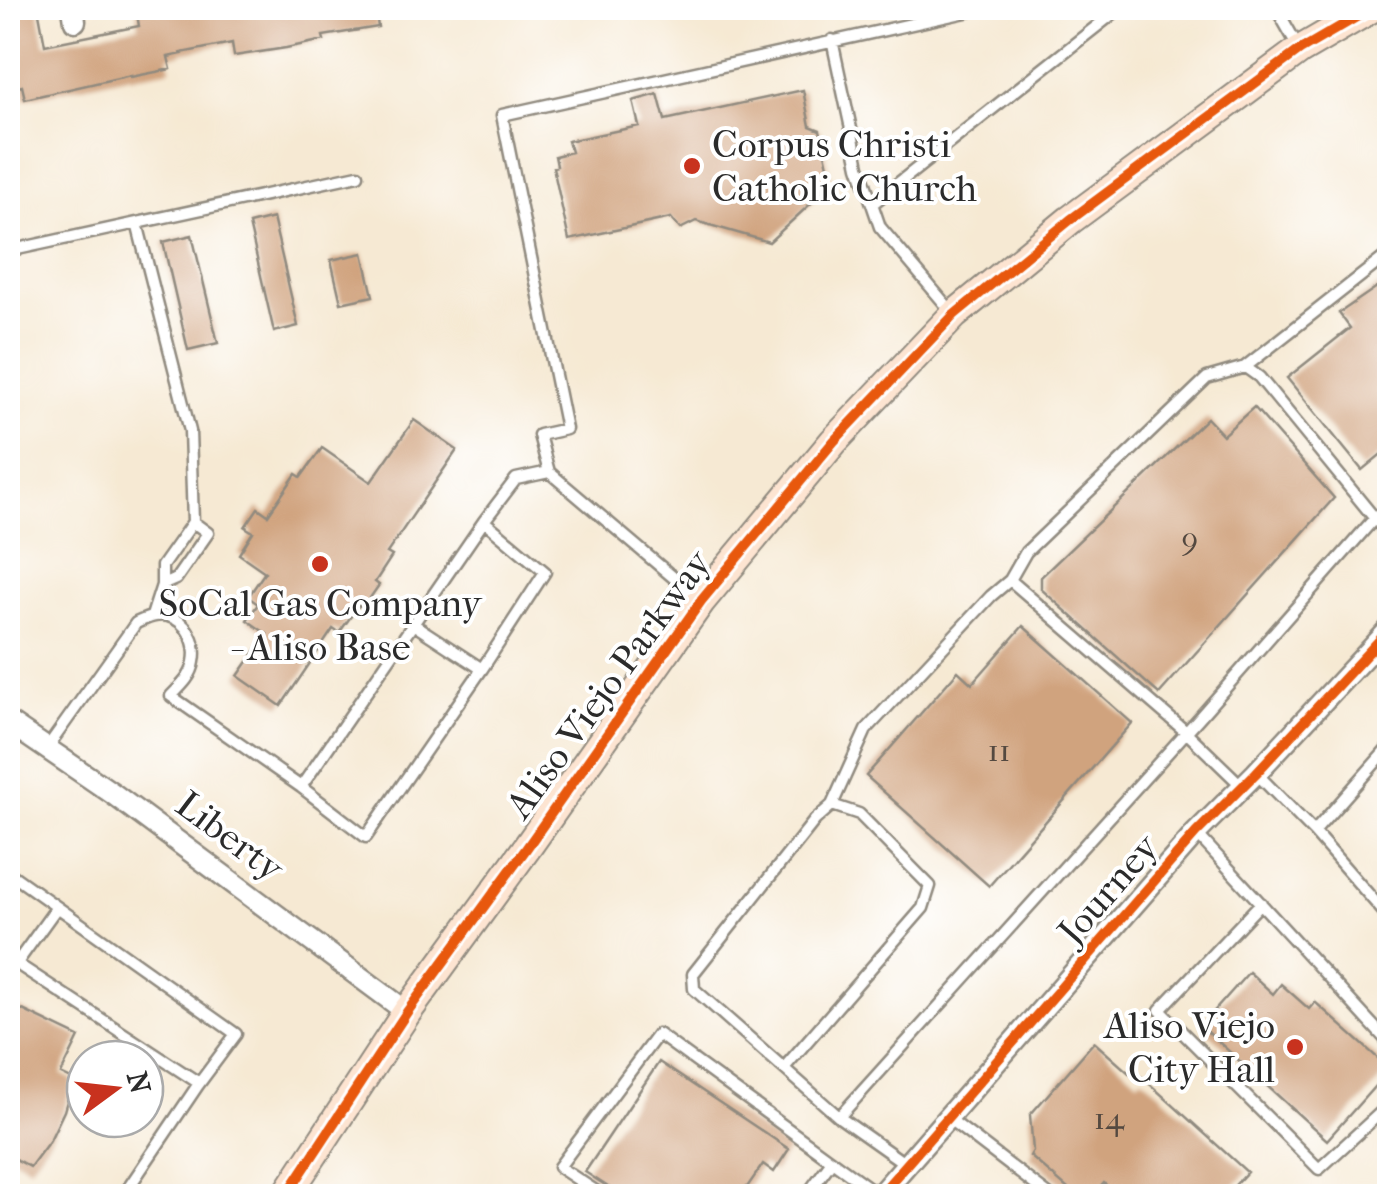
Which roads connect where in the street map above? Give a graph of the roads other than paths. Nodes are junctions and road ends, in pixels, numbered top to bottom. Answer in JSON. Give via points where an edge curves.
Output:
{"nodes":[{"id":1,"x":984,"y":8,"type":"edge"},
{"id":2,"x":1120,"y":8,"type":"edge"},
{"id":3,"x":1276,"y":8,"type":"edge"},
{"id":4,"x":1372,"y":8,"type":"edge"},
{"id":5,"x":832,"y":40,"type":"junction"},
{"id":6,"x":1300,"y":50,"type":"junction"},
{"id":7,"x":358,"y":176,"type":"dead end"},
{"id":8,"x":872,"y":204,"type":"junction"},
{"id":9,"x":137,"y":223,"type":"junction"},
{"id":10,"x":8,"y":251,"type":"edge"},
{"id":11,"x":1390,"y":253,"type":"edge"},
{"id":12,"x":954,"y":314,"type":"junction"},
{"id":13,"x":1244,"y":367,"type":"junction"},
{"id":14,"x":549,"y":472,"type":"junction"},
{"id":15,"x":1390,"y":508,"type":"edge"},
{"id":16,"x":1373,"y":520,"type":"junction"},
{"id":17,"x":484,"y":521,"type":"junction"},
{"id":18,"x":193,"y":522,"type":"junction"},
{"id":19,"x":1390,"y":537,"type":"edge"},
{"id":20,"x":1010,"y":580,"type":"junction"},
{"id":21,"x":162,"y":586,"type":"junction"},
{"id":22,"x":701,"y":600,"type":"junction"},
{"id":23,"x":152,"y":616,"type":"junction"},
{"id":24,"x":413,"y":624,"type":"junction"},
{"id":25,"x":1390,"y":628,"type":"edge"},
{"id":26,"x":482,"y":669,"type":"junction"},
{"id":27,"x":8,"y":722,"type":"edge"},
{"id":28,"x":1185,"y":732,"type":"junction"},
{"id":29,"x":1390,"y":746,"type":"edge"},
{"id":30,"x":46,"y":748,"type":"junction"},
{"id":31,"x":1250,"y":780,"type":"junction"},
{"id":32,"x":302,"y":787,"type":"junction"},
{"id":33,"x":832,"y":805,"type":"junction"},
{"id":34,"x":1314,"y":832,"type":"junction"},
{"id":35,"x":1196,"y":833,"type":"junction"},
{"id":36,"x":8,"y":872,"type":"edge"},
{"id":37,"x":1261,"y":903,"type":"junction"},
{"id":38,"x":56,"y":908,"type":"junction"},
{"id":39,"x":1390,"y":919,"type":"edge"},
{"id":40,"x":12,"y":961,"type":"edge"},
{"id":41,"x":407,"y":1012,"type":"junction"},
{"id":42,"x":1390,"y":1044,"type":"edge"},
{"id":43,"x":784,"y":1068,"type":"junction"},
{"id":44,"x":199,"y":1083,"type":"junction"},
{"id":45,"x":1390,"y":1104,"type":"edge"},
{"id":46,"x":839,"y":1117,"type":"junction"},
{"id":47,"x":948,"y":1118,"type":"junction"},
{"id":48,"x":832,"y":1161,"type":"junction"},
{"id":49,"x":908,"y":1166,"type":"junction"},
{"id":50,"x":124,"y":1196,"type":"edge"},
{"id":51,"x":286,"y":1196,"type":"edge"},
{"id":52,"x":603,"y":1196,"type":"edge"},
{"id":53,"x":806,"y":1196,"type":"edge"},
{"id":54,"x":879,"y":1196,"type":"edge"},
{"id":55,"x":1050,"y":1196,"type":"edge"}],
"edges":[{"from":1,"to":5,"type":"lane"},
{"from":2,"to":8,"type":"lane"},
{"from":3,"to":6,"type":"lane"},
{"from":4,"to":6,"type":"main road","name":"Aliso Viejo Parkway"},
{"from":5,"to":8,"type":"lane"},
{"from":5,"to":14,"type":"lane","via":[[502,115],[566,429],[538,434]]},
{"from":6,"to":12,"type":"main road","name":"Aliso Viejo Parkway"},
{"from":7,"to":9,"type":"lane"},
{"from":8,"to":12,"type":"lane","via":[[880,227]]},
{"from":9,"to":10,"type":"lane"},
{"from":9,"to":18,"type":"lane","via":[[190,432]]},
{"from":11,"to":13,"type":"lane"},
{"from":12,"to":22,"type":"main road","name":"Aliso Viejo Parkway","via":[[834,441]]},
{"from":13,"to":16,"type":"lane","via":[[1259,377]]},
{"from":13,"to":20,"type":"lane","via":[[1207,378],[1026,552]]},
{"from":14,"to":17,"type":"lane","via":[[516,479]]},
{"from":14,"to":22,"type":"lane"},
{"from":15,"to":16,"type":"lane"},
{"from":16,"to":19,"type":"lane"},
{"from":16,"to":28,"type":"lane"},
{"from":17,"to":24,"type":"lane"},
{"from":17,"to":26,"type":"lane","via":[[545,572]]},
{"from":18,"to":21,"type":"lane","via":[[162,566]]},
{"from":18,"to":21,"type":"lane","via":[[208,533],[176,579]]},
{"from":20,"to":28,"type":"lane"},
{"from":20,"to":33,"type":"lane","via":[[866,730]]},
{"from":21,"to":23,"type":"lane"},
{"from":22,"to":41,"type":"main road","name":"Aliso Viejo Parkway"},
{"from":23,"to":30,"type":"lane","via":[[136,623]]},
{"from":23,"to":32,"type":"lane","via":[[166,614],[184,625],[196,644],[194,664],[171,696]]},
{"from":24,"to":26,"type":"lane"},
{"from":24,"to":32,"type":"lane"},
{"from":25,"to":31,"type":"street","name":"Journey"},
{"from":26,"to":32,"type":"lane","via":[[366,837]]},
{"from":27,"to":30,"type":"street","name":"Liberty"},
{"from":28,"to":31,"type":"lane"},
{"from":28,"to":46,"type":"lane"},
{"from":29,"to":34,"type":"lane"},
{"from":30,"to":41,"type":"street","name":"Liberty"},
{"from":31,"to":34,"type":"lane"},
{"from":31,"to":35,"type":"street","name":"Journey"},
{"from":33,"to":43,"type":"lane","via":[[693,974],[694,989]]},
{"from":33,"to":43,"type":"lane","via":[[858,814],[930,886],[923,908]]},
{"from":34,"to":39,"type":"lane"},
{"from":35,"to":37,"type":"lane"},
{"from":35,"to":47,"type":"street","name":"Journey"},
{"from":36,"to":38,"type":"lane"},
{"from":37,"to":42,"type":"lane"},
{"from":37,"to":45,"type":"lane","via":[[1160,1010],[1319,1169]]},
{"from":38,"to":40,"type":"lane"},
{"from":38,"to":44,"type":"lane","via":[[236,1034]]},
{"from":40,"to":44,"type":"lane"},
{"from":41,"to":51,"type":"main road","name":"Aliso Viejo Parkway"},
{"from":43,"to":46,"type":"lane"},
{"from":44,"to":50,"type":"lane"},
{"from":46,"to":49,"type":"lane"},
{"from":47,"to":49,"type":"street","name":"Journey"},
{"from":47,"to":55,"type":"lane"},
{"from":48,"to":52,"type":"lane","via":[[658,1034],[559,1166]]},
{"from":48,"to":53,"type":"lane"},
{"from":48,"to":54,"type":"lane"},
{"from":49,"to":54,"type":"street","name":"Journey"}]}
